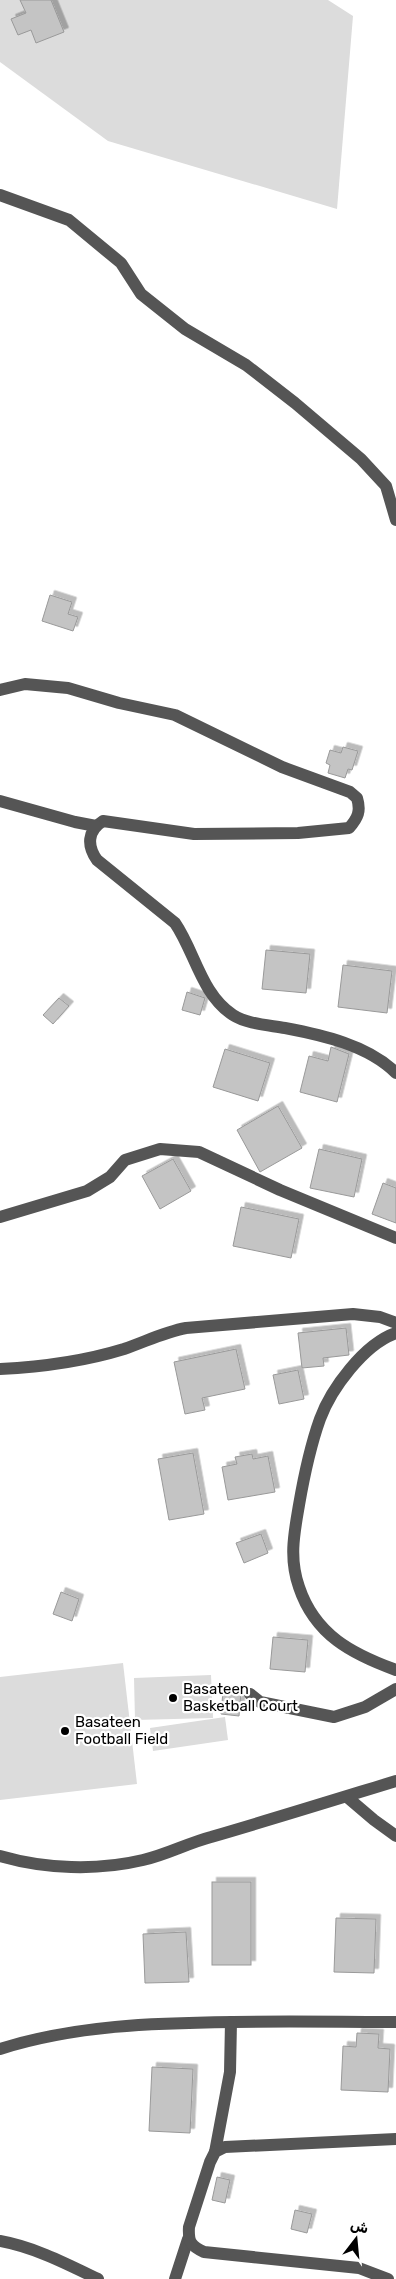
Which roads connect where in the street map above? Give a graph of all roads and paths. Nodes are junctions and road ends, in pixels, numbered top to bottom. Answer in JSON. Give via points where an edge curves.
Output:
{"nodes":[{"id":1,"x":0,"y":195,"type":"edge"},
{"id":2,"x":396,"y":520,"type":"edge"},
{"id":3,"x":0,"y":690,"type":"edge"},
{"id":4,"x":0,"y":800,"type":"edge"},
{"id":5,"x":96,"y":826,"type":"junction"},
{"id":6,"x":396,"y":1073,"type":"edge"},
{"id":7,"x":0,"y":1216,"type":"edge"},
{"id":8,"x":396,"y":1238,"type":"edge"},
{"id":9,"x":396,"y":1322,"type":"edge"},
{"id":10,"x":396,"y":1333,"type":"edge"},
{"id":11,"x":0,"y":1369,"type":"edge"},
{"id":12,"x":396,"y":1670,"type":"edge"},
{"id":13,"x":396,"y":1689,"type":"edge"},
{"id":14,"x":250,"y":1694,"type":"dead end"},
{"id":15,"x":396,"y":1781,"type":"edge"},
{"id":16,"x":347,"y":1796,"type":"junction"},
{"id":17,"x":396,"y":1836,"type":"edge"},
{"id":18,"x":0,"y":1856,"type":"edge"},
{"id":19,"x":231,"y":2022,"type":"junction"},
{"id":20,"x":396,"y":2022,"type":"edge"},
{"id":21,"x":0,"y":2049,"type":"edge"},
{"id":22,"x":396,"y":2138,"type":"edge"},
{"id":23,"x":215,"y":2152,"type":"junction"},
{"id":24,"x":188,"y":2239,"type":"junction"},
{"id":25,"x":0,"y":2241,"type":"edge"},
{"id":26,"x":98,"y":2279,"type":"edge"},
{"id":27,"x":175,"y":2279,"type":"edge"},
{"id":28,"x":388,"y":2279,"type":"edge"}],
"edges":[{"from":1,"to":2,"type":"street","via":[[70,220],[121,263],[141,294],[185,329],[246,365],[295,403],[361,459],[386,486]]},
{"from":3,"to":5,"type":"street","via":[[25,684],[68,688],[175,715],[282,767],[350,792],[358,798],[360,807],[357,819],[349,828],[324,832],[194,834],[111,821],[103,821]]},
{"from":4,"to":5,"type":"street"},
{"from":5,"to":6,"type":"street","via":[[89,843],[97,860],[175,923],[203,980],[233,1015],[364,1051],[385,1062]]},
{"from":7,"to":8,"type":"street","via":[[87,1191],[110,1177],[125,1160],[160,1149],[199,1152]]},
{"from":9,"to":11,"type":"street","via":[[380,1316],[353,1314],[186,1328],[122,1350],[86,1358]]},
{"from":10,"to":12,"type":"street","via":[[361,1355],[320,1418],[304,1475],[292,1552],[299,1588],[329,1636],[346,1648]]},
{"from":13,"to":14,"type":"street","via":[[365,1706],[334,1717],[260,1702]]},
{"from":15,"to":16,"type":"street"},
{"from":16,"to":17,"type":"street"},
{"from":16,"to":18,"type":"street","via":[[169,1852],[116,1865],[62,1866]]},
{"from":19,"to":20,"type":"street"},
{"from":19,"to":21,"type":"street","via":[[96,2028]]},
{"from":19,"to":23,"type":"street","via":[[230,2072]]},
{"from":22,"to":23,"type":"street","via":[[225,2147]]},
{"from":23,"to":24,"type":"street","via":[[198,2196]]},
{"from":24,"to":27,"type":"street"},
{"from":24,"to":28,"type":"street","via":[[192,2246],[204,2252],[359,2268]]},
{"from":25,"to":26,"type":"street","via":[[58,2260]]}]}
